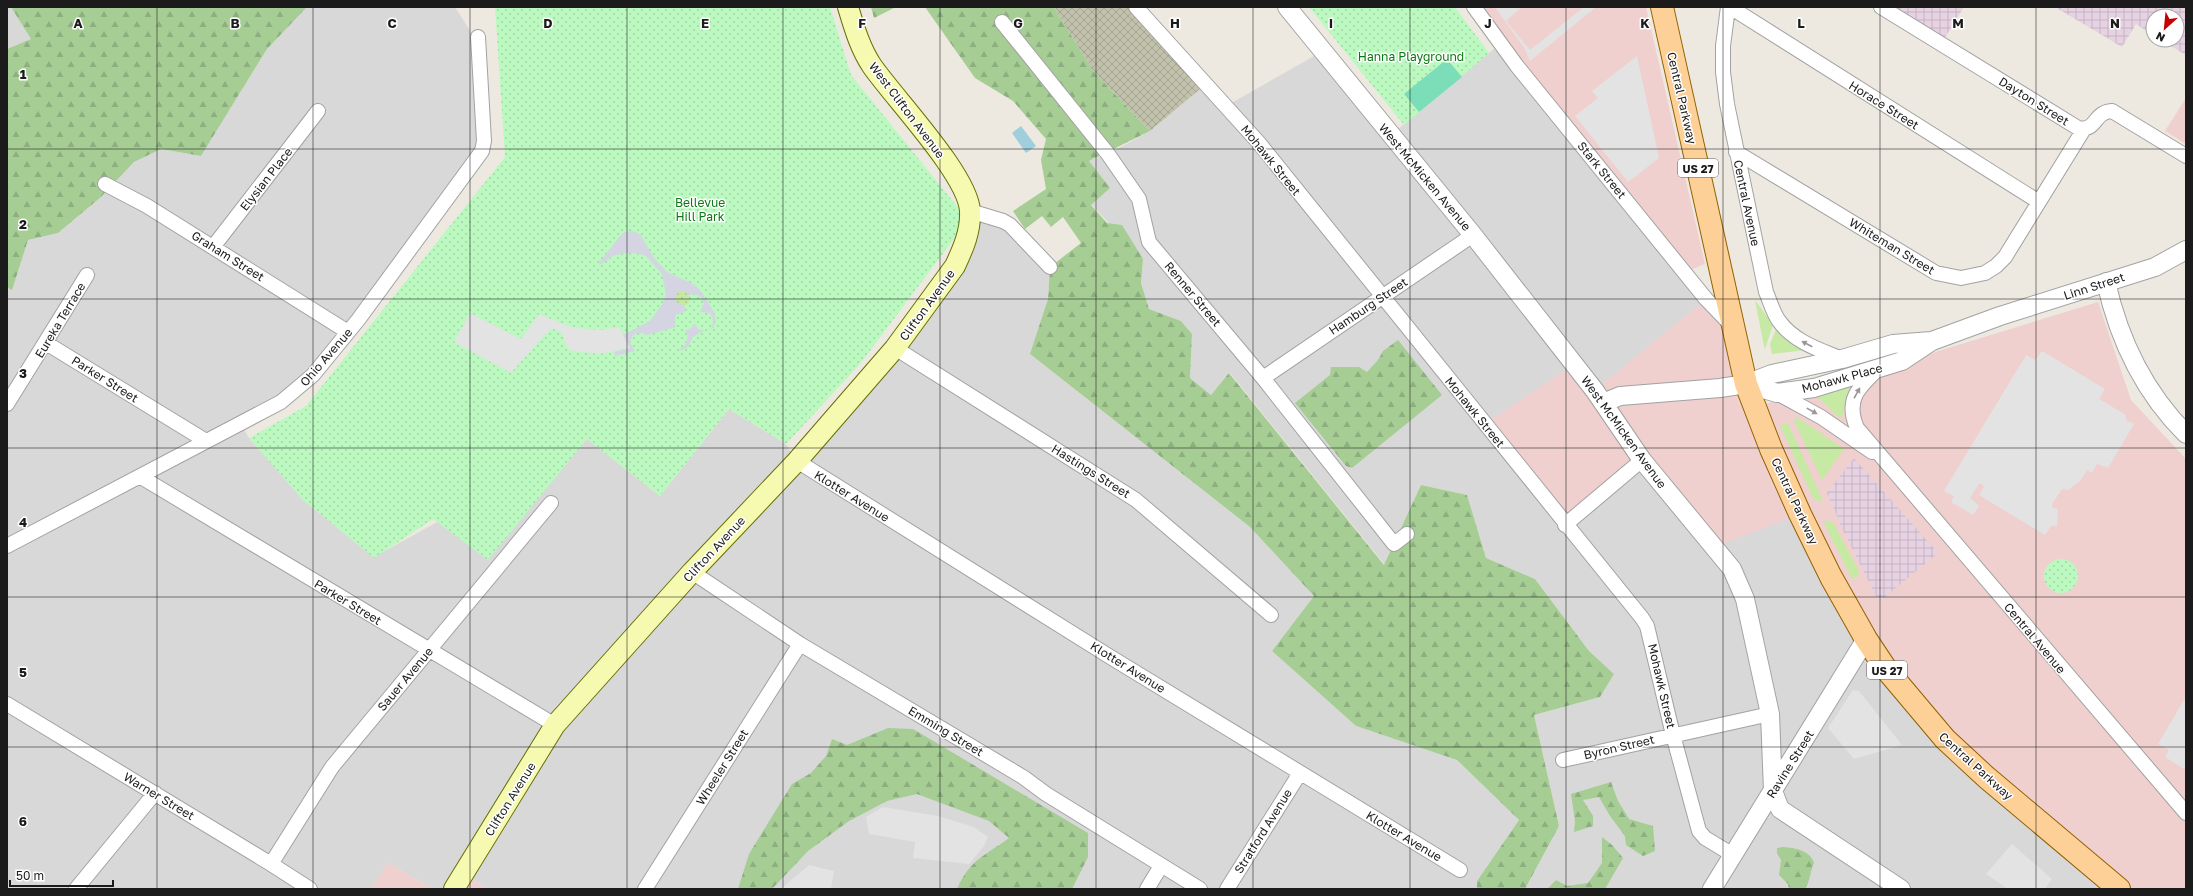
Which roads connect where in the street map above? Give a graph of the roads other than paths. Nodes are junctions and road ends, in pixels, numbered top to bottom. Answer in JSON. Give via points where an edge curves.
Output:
{"nodes":[{"id":1,"x":848,"y":7,"type":"edge"},
{"id":2,"x":1136,"y":7,"type":"edge"},
{"id":3,"x":1287,"y":7,"type":"edge"},
{"id":4,"x":1474,"y":7,"type":"edge"},
{"id":5,"x":1662,"y":7,"type":"edge"},
{"id":6,"x":1729,"y":7,"type":"edge"},
{"id":7,"x":1881,"y":7,"type":"edge"},
{"id":8,"x":1002,"y":22,"type":"dead end"},
{"id":9,"x":478,"y":37,"type":"dead end"},
{"id":10,"x":318,"y":112,"type":"dead end"},
{"id":11,"x":2084,"y":129,"type":"junction"},
{"id":12,"x":1736,"y":152,"type":"junction"},
{"id":13,"x":2186,"y":156,"type":"edge"},
{"id":14,"x":105,"y":184,"type":"dead end"},
{"id":15,"x":2039,"y":202,"type":"junction"},
{"id":16,"x":970,"y":211,"type":"junction"},
{"id":17,"x":1473,"y":235,"type":"junction"},
{"id":18,"x":213,"y":246,"type":"junction"},
{"id":19,"x":2186,"y":250,"type":"edge"},
{"id":20,"x":1050,"y":267,"type":"dead end"},
{"id":21,"x":86,"y":276,"type":"dead end"},
{"id":22,"x":2106,"y":282,"type":"junction"},
{"id":23,"x":1383,"y":296,"type":"junction"},
{"id":24,"x":2000,"y":316,"type":"joint"},
{"id":25,"x":1735,"y":330,"type":"junction"},
{"id":26,"x":348,"y":332,"type":"junction"},
{"id":27,"x":1932,"y":341,"type":"junction"},
{"id":28,"x":46,"y":342,"type":"junction"},
{"id":29,"x":895,"y":348,"type":"junction"},
{"id":30,"x":1842,"y":359,"type":"junction"},
{"id":31,"x":1879,"y":368,"type":"junction"},
{"id":32,"x":1263,"y":378,"type":"junction"},
{"id":33,"x":1746,"y":384,"type":"junction"},
{"id":34,"x":1777,"y":393,"type":"junction"},
{"id":35,"x":1603,"y":403,"type":"junction"},
{"id":36,"x":7,"y":404,"type":"edge"},
{"id":37,"x":2186,"y":434,"type":"edge"},
{"id":38,"x":206,"y":441,"type":"junction"},
{"id":39,"x":1642,"y":460,"type":"junction"},
{"id":40,"x":797,"y":461,"type":"junction"},
{"id":41,"x":1885,"y":462,"type":"junction"},
{"id":42,"x":141,"y":477,"type":"junction"},
{"id":43,"x":551,"y":503,"type":"dead end"},
{"id":44,"x":1565,"y":525,"type":"junction"},
{"id":45,"x":1407,"y":534,"type":"dead end"},
{"id":46,"x":7,"y":546,"type":"edge"},
{"id":47,"x":692,"y":572,"type":"junction"},
{"id":48,"x":1271,"y":615,"type":"dead end"},
{"id":49,"x":1866,"y":639,"type":"junction"},
{"id":50,"x":800,"y":644,"type":"junction"},
{"id":51,"x":429,"y":650,"type":"junction"},
{"id":52,"x":7,"y":704,"type":"edge"},
{"id":53,"x":1770,"y":714,"type":"junction"},
{"id":54,"x":556,"y":725,"type":"junction"},
{"id":55,"x":1673,"y":735,"type":"junction"},
{"id":56,"x":1563,"y":760,"type":"dead end"},
{"id":57,"x":1300,"y":773,"type":"junction"},
{"id":58,"x":1773,"y":791,"type":"junction"},
{"id":59,"x":155,"y":793,"type":"junction"},
{"id":60,"x":2186,"y":813,"type":"edge"},
{"id":61,"x":1733,"y":856,"type":"junction"},
{"id":62,"x":271,"y":864,"type":"junction"},
{"id":63,"x":1161,"y":866,"type":"junction"},
{"id":64,"x":1460,"y":870,"type":"dead end"},
{"id":65,"x":76,"y":889,"type":"edge"},
{"id":66,"x":310,"y":889,"type":"edge"},
{"id":67,"x":454,"y":889,"type":"edge"},
{"id":68,"x":645,"y":889,"type":"edge"},
{"id":69,"x":1147,"y":889,"type":"edge"},
{"id":70,"x":1200,"y":889,"type":"edge"},
{"id":71,"x":1227,"y":889,"type":"edge"},
{"id":72,"x":1712,"y":889,"type":"edge"},
{"id":73,"x":1901,"y":889,"type":"edge"},
{"id":74,"x":2119,"y":889,"type":"edge"}],
"edges":[{"from":1,"to":16,"type":"main road","name":"West Clifton Avenue","via":[[872,65],[953,172],[966,196]]},
{"from":2,"to":23,"type":"street","name":"Mohawk Street","via":[[1258,143]]},
{"from":3,"to":17,"type":"street","name":"West McMicken Avenue"},
{"from":4,"to":25,"type":"street","name":"Stark Street","via":[[1517,66],[1702,294]]},
{"from":5,"to":25,"type":"main road","name":"Central Parkway","number":"US 27"},
{"from":6,"to":12,"type":"street","name":"Central Avenue","via":[[1723,46],[1723,72]]},
{"from":6,"to":15,"type":"street","name":"Horace Street"},
{"from":7,"to":11,"type":"street","name":"Dayton Street","via":[[2078,128]]},
{"from":8,"to":32,"type":"street","name":"Renner Street","via":[[1108,154],[1139,199],[1149,242]]},
{"from":9,"to":26,"type":"street","name":"Ohio Avenue","via":[[484,141],[482,151]]},
{"from":10,"to":18,"type":"street","name":"Elysian Place"},
{"from":11,"to":13,"type":"street","name":"Dayton Street","via":[[2093,125],[2104,112],[2112,111]]},
{"from":11,"to":15,"type":"street","name":"Whiteman Street"},
{"from":12,"to":15,"type":"street","name":"Whiteman Street","via":[[1936,273],[1948,277],[1974,277],[1996,266],[2005,257]]},
{"from":30,"to":12,"type":"street","name":"Central Avenue","one_way":true,"via":[[1803,342],[1778,321],[1766,292]]},
{"from":14,"to":18,"type":"street","name":"Graham Street"},
{"from":16,"to":20,"type":"street","via":[[1010,225]]},
{"from":16,"to":29,"type":"main road","name":"Clifton Avenue","via":[[965,243],[955,266]]},
{"from":17,"to":23,"type":"street","name":"Hamburg Street"},
{"from":17,"to":35,"type":"street","name":"West McMicken Avenue"},
{"from":18,"to":26,"type":"street","name":"Graham Street"},
{"from":19,"to":22,"type":"street","name":"Linn Street","via":[[2155,267]]},
{"from":21,"to":28,"type":"street","name":"Eureka Terrace"},
{"from":22,"to":24,"type":"street","name":"Linn Street"},
{"from":22,"to":37,"type":"street","via":[[2122,336],[2145,384],[2162,409]]},
{"from":23,"to":32,"type":"street","name":"Hamburg Street"},
{"from":23,"to":44,"type":"street","name":"Mohawk Street"},
{"from":24,"to":27,"type":"street","name":"Mohawk Place"},
{"from":25,"to":33,"type":"main road","name":"Central Parkway","number":"US 27"},
{"from":26,"to":38,"type":"street","name":"Ohio Avenue","via":[[313,375],[281,402]]},
{"from":27,"to":30,"type":"street","name":"Mohawk Place","via":[[1892,344]]},
{"from":27,"to":31,"type":"street","name":"Mohawk Place","via":[[1902,361]]},
{"from":28,"to":36,"type":"street","name":"Eureka Terrace"},
{"from":28,"to":38,"type":"street","name":"Parker Street"},
{"from":29,"to":40,"type":"main road","name":"Clifton Avenue"},
{"from":29,"to":48,"type":"street","name":"Hastings Street","via":[[1136,500]]},
{"from":30,"to":33,"type":"street","name":"Mohawk Place","via":[[1772,374]]},
{"from":31,"to":34,"type":"street","name":"Mohawk Place","via":[[1814,388]]},
{"from":41,"to":31,"type":"street","name":"Central Avenue","one_way":true,"via":[[1857,428],[1852,416],[1856,393]]},
{"from":32,"to":45,"type":"street","name":"Renner Street","via":[[1394,544]]},
{"from":33,"to":34,"type":"street","name":"Mohawk Place"},
{"from":33,"to":35,"type":"street","name":"Mohawk Place","via":[[1620,396]]},
{"from":33,"to":49,"type":"main road","name":"Central Parkway","number":"US 27","via":[[1771,450],[1800,514],[1831,577]]},
{"from":34,"to":41,"type":"street","name":"Central Avenue","one_way":true,"via":[[1821,417]]},
{"from":35,"to":39,"type":"street","name":"West McMicken Avenue"},
{"from":38,"to":42,"type":"street","name":"Ohio Avenue"},
{"from":39,"to":44,"type":"street"},
{"from":39,"to":53,"type":"street","name":"West McMicken Avenue","via":[[1732,569],[1740,583]]},
{"from":40,"to":47,"type":"main road","name":"Clifton Avenue"},
{"from":40,"to":57,"type":"street","name":"Klotter Avenue"},
{"from":41,"to":60,"type":"street","name":"Central Avenue"},
{"from":42,"to":46,"type":"street","name":"Ohio Avenue"},
{"from":42,"to":51,"type":"street","name":"Parker Street"},
{"from":43,"to":51,"type":"street","name":"Sauer Avenue"},
{"from":44,"to":55,"type":"street","name":"Mohawk Street","via":[[1647,626]]},
{"from":47,"to":50,"type":"street","name":"Emming Street"},
{"from":47,"to":54,"type":"main road","name":"Clifton Avenue"},
{"from":49,"to":58,"type":"street","name":"Ravine Street"},
{"from":49,"to":74,"type":"main road","name":"Central Parkway","number":"US 27","via":[[1886,669],[1945,739],[1986,777]]},
{"from":50,"to":63,"type":"street","name":"Emming Street","via":[[1023,777]]},
{"from":50,"to":68,"type":"street","name":"Wheeler Street"},
{"from":51,"to":54,"type":"street","name":"Parker Street"},
{"from":51,"to":62,"type":"street","name":"Sauer Avenue","via":[[332,767]]},
{"from":52,"to":59,"type":"street","name":"Warner Street"},
{"from":53,"to":55,"type":"street","name":"Byron Street"},
{"from":53,"to":58,"type":"street","name":"West McMicken Avenue"},
{"from":54,"to":67,"type":"main road","name":"Clifton Avenue"},
{"from":55,"to":56,"type":"street","name":"Byron Street"},
{"from":55,"to":61,"type":"street","name":"Mohawk Street","via":[[1699,831],[1705,838]]},
{"from":57,"to":64,"type":"street","name":"Klotter Avenue"},
{"from":57,"to":71,"type":"street","name":"Stratford Avenue"},
{"from":58,"to":61,"type":"street","name":"Ravine Street"},
{"from":58,"to":73,"type":"street","name":"West McMicken Avenue","via":[[1780,809]]},
{"from":59,"to":62,"type":"street","name":"Warner Street"},
{"from":59,"to":65,"type":"street"},
{"from":61,"to":72,"type":"street","name":"Ravine Street"},
{"from":62,"to":66,"type":"street","name":"Warner Street"},
{"from":63,"to":69,"type":"street"},
{"from":63,"to":70,"type":"street","name":"Emming Street"}]}
